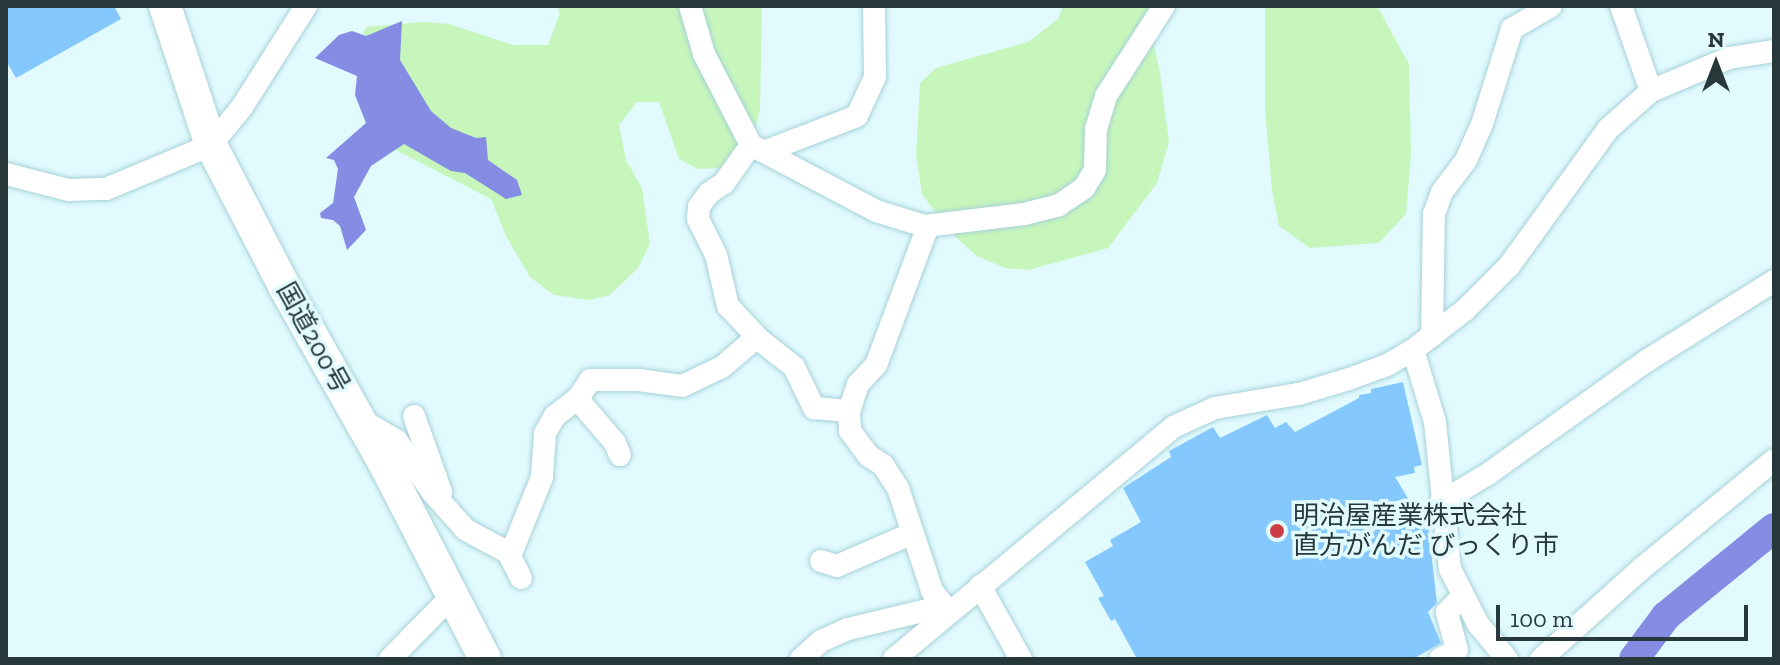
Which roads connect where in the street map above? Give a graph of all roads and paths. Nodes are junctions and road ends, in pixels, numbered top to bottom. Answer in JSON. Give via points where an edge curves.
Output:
{"nodes":[{"id":1,"x":165,"y":6,"type":"edge"},
{"id":2,"x":306,"y":6,"type":"edge"},
{"id":3,"x":690,"y":6,"type":"edge"},
{"id":4,"x":874,"y":6,"type":"edge"},
{"id":5,"x":1164,"y":6,"type":"edge"},
{"id":6,"x":1551,"y":6,"type":"edge"},
{"id":7,"x":1621,"y":6,"type":"edge"},
{"id":8,"x":1774,"y":51,"type":"edge"},
{"id":9,"x":1651,"y":91,"type":"junction"},
{"id":10,"x":211,"y":145,"type":"junction"},
{"id":11,"x":758,"y":148,"type":"junction"},
{"id":12,"x":6,"y":174,"type":"edge"},
{"id":13,"x":928,"y":226,"type":"junction"},
{"id":14,"x":1774,"y":281,"type":"edge"},
{"id":15,"x":1432,"y":336,"type":"junction"},
{"id":16,"x":757,"y":337,"type":"junction"},
{"id":17,"x":1413,"y":350,"type":"junction"},
{"id":18,"x":579,"y":397,"type":"junction"},
{"id":19,"x":849,"y":411,"type":"junction"},
{"id":20,"x":414,"y":416,"type":"dead end"},
{"id":21,"x":359,"y":419,"type":"junction"},
{"id":22,"x":620,"y":455,"type":"dead end"},
{"id":23,"x":1774,"y":460,"type":"edge"},
{"id":24,"x":1441,"y":502,"type":"junction"},
{"id":25,"x":446,"y":508,"type":"junction"},
{"id":26,"x":913,"y":533,"type":"junction"},
{"id":27,"x":511,"y":554,"type":"junction"},
{"id":28,"x":821,"y":561,"type":"dead end"},
{"id":29,"x":521,"y":578,"type":"dead end"},
{"id":30,"x":980,"y":586,"type":"junction"},
{"id":31,"x":451,"y":597,"type":"junction"},
{"id":32,"x":1461,"y":598,"type":"junction"},
{"id":33,"x":947,"y":609,"type":"junction"},
{"id":34,"x":390,"y":659,"type":"edge"},
{"id":35,"x":485,"y":659,"type":"edge"},
{"id":36,"x":801,"y":659,"type":"edge"},
{"id":37,"x":894,"y":659,"type":"edge"},
{"id":38,"x":1021,"y":659,"type":"edge"},
{"id":39,"x":1440,"y":659,"type":"edge"},
{"id":40,"x":1507,"y":659,"type":"edge"},
{"id":41,"x":1541,"y":659,"type":"edge"}],
"edges":[{"from":1,"to":10,"type":"highway","name":"国道200号"},
{"from":2,"to":10,"type":"street","via":[[242,107]]},
{"from":3,"to":11,"type":"street","via":[[704,54]]},
{"from":4,"to":11,"type":"street","via":[[875,77],[857,116]]},
{"from":5,"to":13,"type":"street","via":[[1106,96],[1096,129],[1095,170],[1084,188],[1059,205],[1024,214]]},
{"from":6,"to":15,"type":"street","via":[[1512,29],[1482,124],[1434,214]]},
{"from":7,"to":9,"type":"street"},
{"from":8,"to":9,"type":"street","via":[[1729,58]]},
{"from":9,"to":15,"type":"street","via":[[1608,129],[1509,266]]},
{"from":10,"to":12,"type":"street","via":[[106,189],[69,190]]},
{"from":10,"to":21,"type":"highway","name":"国道200号"},
{"from":11,"to":13,"type":"street","via":[[876,211]]},
{"from":11,"to":16,"type":"street","via":[[709,193],[698,219],[716,255],[728,306]]},
{"from":13,"to":19,"type":"street","via":[[876,365],[858,384]]},
{"from":14,"to":24,"type":"street"},
{"from":15,"to":17,"type":"street"},
{"from":16,"to":18,"type":"street","via":[[722,367],[682,386],[590,380]]},
{"from":16,"to":19,"type":"street","via":[[794,367],[814,408]]},
{"from":17,"to":24,"type":"street","via":[[1435,422]]},
{"from":17,"to":30,"type":"street","via":[[1349,379],[1299,394],[1215,408],[1173,427]]},
{"from":18,"to":22,"type":"street"},
{"from":18,"to":27,"type":"street","via":[[555,416],[545,433],[542,477]]},
{"from":19,"to":26,"type":"street","via":[[850,431],[898,488]]},
{"from":20,"to":25,"type":"street"},
{"from":21,"to":25,"type":"street","via":[[397,441]]},
{"from":21,"to":31,"type":"highway","name":"国道200号"},
{"from":23,"to":41,"type":"street"},
{"from":24,"to":32,"type":"street","via":[[1450,569]]},
{"from":25,"to":27,"type":"street","via":[[466,530]]},
{"from":26,"to":28,"type":"street","via":[[837,566]]},
{"from":26,"to":33,"type":"street","via":[[932,591]]},
{"from":27,"to":29,"type":"street"},
{"from":30,"to":33,"type":"street"},
{"from":30,"to":38,"type":"street"},
{"from":31,"to":34,"type":"street"},
{"from":31,"to":35,"type":"highway","name":"国道200号"},
{"from":32,"to":39,"type":"street","via":[[1447,612],[1457,650]]},
{"from":32,"to":40,"type":"street"},
{"from":33,"to":36,"type":"street","via":[[848,629],[821,641]]},
{"from":33,"to":37,"type":"street"}]}
